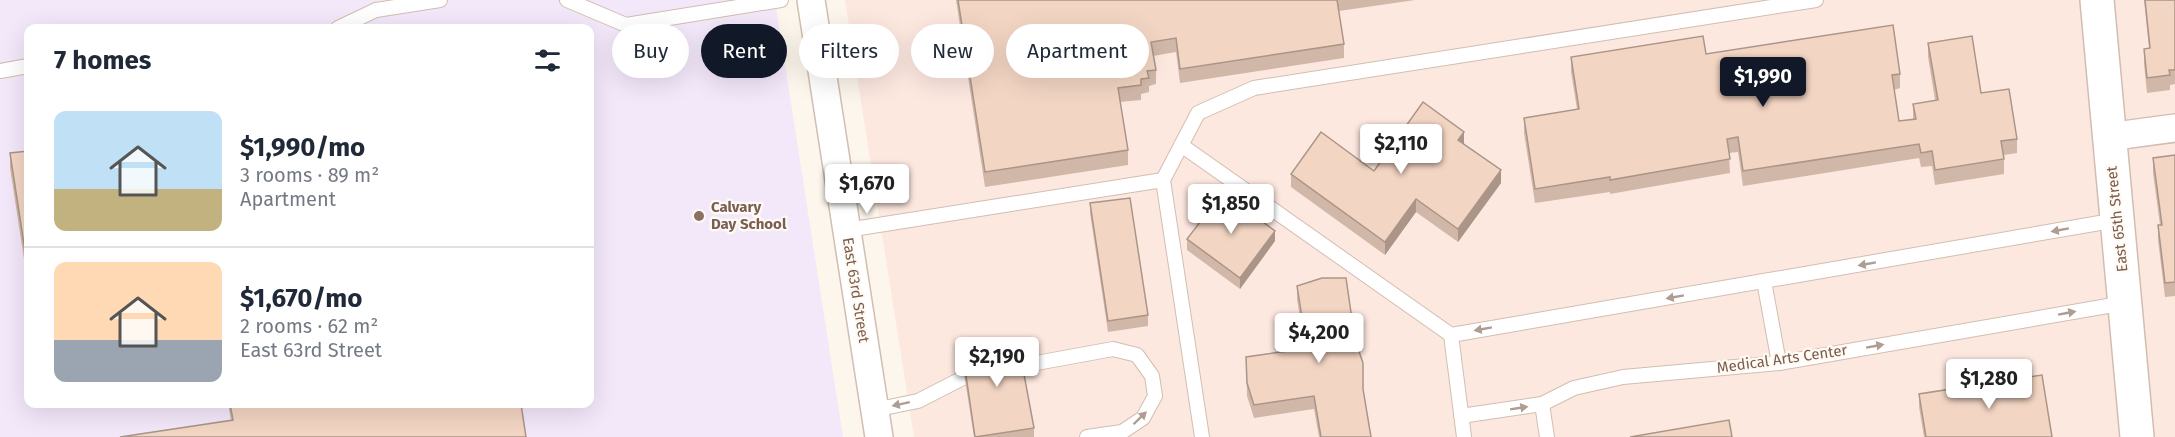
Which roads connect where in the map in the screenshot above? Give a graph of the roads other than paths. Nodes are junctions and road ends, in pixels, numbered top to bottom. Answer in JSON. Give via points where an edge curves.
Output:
{"nodes":[{"id":1,"x":440,"y":0,"type":"edge"},
{"id":2,"x":567,"y":0,"type":"edge"},
{"id":3,"x":781,"y":0,"type":"edge"},
{"id":4,"x":811,"y":0,"type":"edge"},
{"id":5,"x":1816,"y":0,"type":"edge"},
{"id":6,"x":2097,"y":0,"type":"edge"},
{"id":7,"x":346,"y":24,"type":"edge"},
{"id":8,"x":24,"y":67,"type":"edge"},
{"id":9,"x":0,"y":71,"type":"edge"},
{"id":10,"x":2175,"y":128,"type":"edge"},
{"id":11,"x":2108,"y":137,"type":"junction"},
{"id":12,"x":1181,"y":145,"type":"junction"},
{"id":13,"x":1163,"y":180,"type":"junction"},
{"id":14,"x":2117,"y":220,"type":"junction"},
{"id":15,"x":847,"y":230,"type":"junction"},
{"id":16,"x":1764,"y":281,"type":"junction"},
{"id":17,"x":2125,"y":303,"type":"junction"},
{"id":18,"x":1451,"y":335,"type":"junction"},
{"id":19,"x":1779,"y":363,"type":"junction"},
{"id":20,"x":1020,"y":366,"type":"edge"},
{"id":21,"x":965,"y":377,"type":"edge"},
{"id":22,"x":1542,"y":404,"type":"junction"},
{"id":23,"x":874,"y":410,"type":"junction"},
{"id":24,"x":1461,"y":416,"type":"junction"},
{"id":25,"x":879,"y":437,"type":"edge"},
{"id":26,"x":1087,"y":437,"type":"edge"},
{"id":27,"x":1202,"y":437,"type":"edge"},
{"id":28,"x":1464,"y":437,"type":"edge"},
{"id":29,"x":1546,"y":437,"type":"edge"},
{"id":30,"x":2137,"y":437,"type":"edge"}],
"edges":[{"from":1,"to":7,"type":"lane","via":[[376,10]]},
{"from":2,"to":3,"type":"lane","via":[[626,25]]},
{"from":4,"to":15,"type":"street","name":"East 63rd Street"},
{"from":5,"to":12,"type":"lane","via":[[1254,88],[1198,113]]},
{"from":6,"to":11,"type":"street","name":"East 65th Street"},
{"from":8,"to":9,"type":"lane"},
{"from":10,"to":11,"type":"street"},
{"from":11,"to":14,"type":"street","name":"East 65th Street"},
{"from":12,"to":13,"type":"lane"},
{"from":12,"to":18,"type":"lane"},
{"from":13,"to":15,"type":"lane"},
{"from":13,"to":27,"type":"lane"},
{"from":14,"to":16,"type":"lane","one_way":true},
{"from":14,"to":17,"type":"street","name":"East 65th Street"},
{"from":15,"to":23,"type":"street","name":"East 63rd Street"},
{"from":16,"to":18,"type":"lane","one_way":true},
{"from":16,"to":19,"type":"lane"},
{"from":19,"to":17,"type":"lane","name":"Medical Arts Center","one_way":true},
{"from":17,"to":30,"type":"street","name":"East 65th Street"},
{"from":18,"to":24,"type":"lane"},
{"from":19,"to":22,"type":"lane","name":"Medical Arts Center","via":[[1623,377],[1574,388]]},
{"from":26,"to":20,"type":"lane","one_way":true,"via":[[1122,432],[1143,418],[1155,396],[1152,376],[1137,355],[1113,349]]},
{"from":21,"to":23,"type":"lane","one_way":true,"via":[[918,401]]},
{"from":24,"to":22,"type":"lane","name":"Medical Arts Center","one_way":true},
{"from":22,"to":29,"type":"lane"},
{"from":23,"to":25,"type":"street","name":"East 63rd Street"},
{"from":24,"to":28,"type":"lane"}]}
